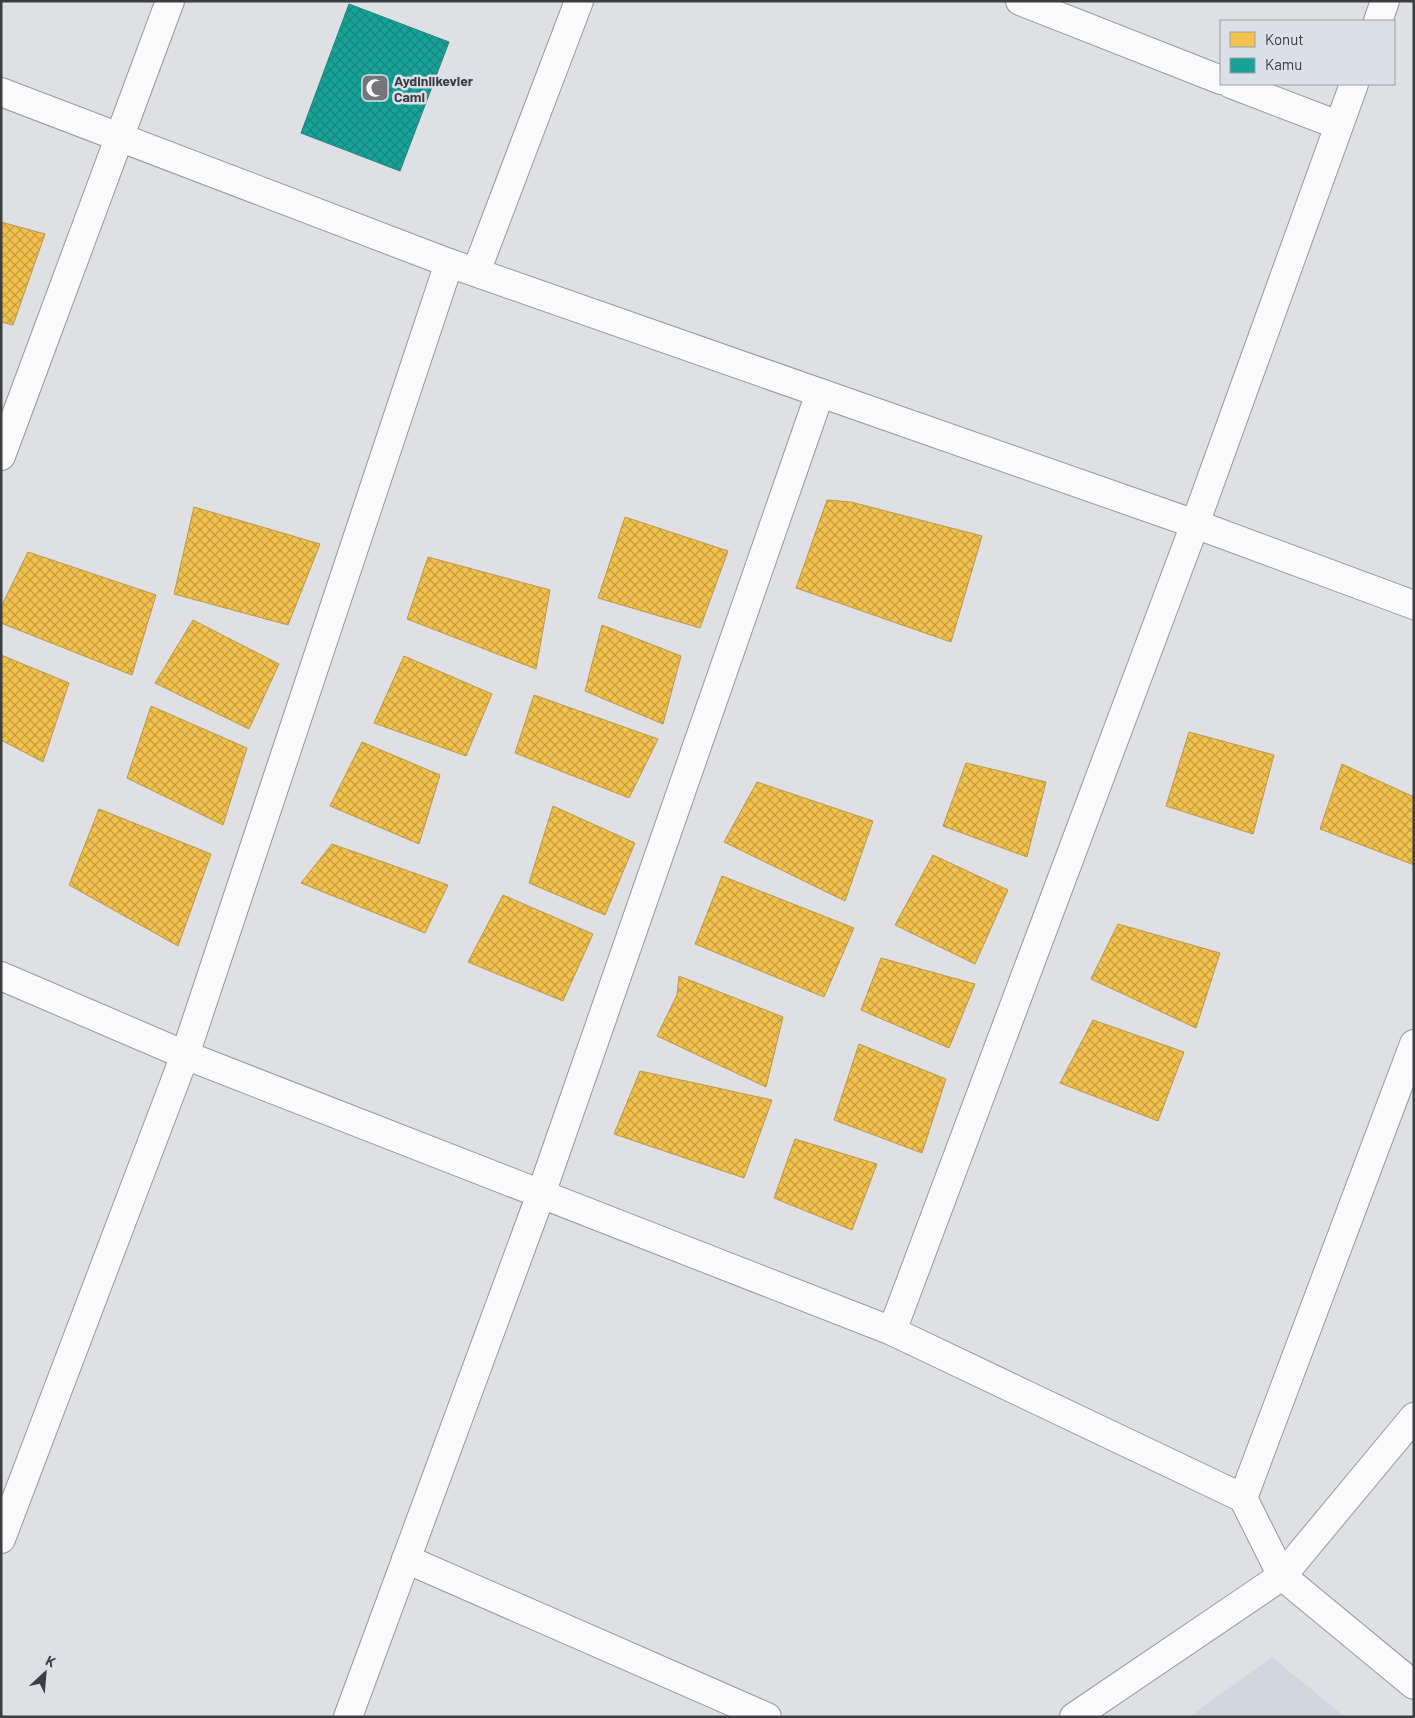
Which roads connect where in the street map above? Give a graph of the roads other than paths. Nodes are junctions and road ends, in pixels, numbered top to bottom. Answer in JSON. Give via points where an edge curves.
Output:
{"nodes":[{"id":1,"x":170,"y":1,"type":"edge"},
{"id":2,"x":580,"y":1,"type":"edge"},
{"id":3,"x":1020,"y":1,"type":"edge"},
{"id":4,"x":1385,"y":1,"type":"edge"},
{"id":5,"x":1378,"y":20,"type":"edge"},
{"id":6,"x":1220,"y":80,"type":"edge"},
{"id":7,"x":1234,"y":85,"type":"edge"},
{"id":8,"x":1354,"y":85,"type":"edge"},
{"id":9,"x":1,"y":92,"type":"edge"},
{"id":10,"x":1338,"y":125,"type":"junction"},
{"id":11,"x":119,"y":137,"type":"junction"},
{"id":12,"x":449,"y":263,"type":"junction"},
{"id":13,"x":476,"y":272,"type":"junction"},
{"id":14,"x":820,"y":393,"type":"junction"},
{"id":15,"x":1,"y":456,"type":"edge"},
{"id":16,"x":1195,"y":524,"type":"junction"},
{"id":17,"x":1414,"y":605,"type":"edge"},
{"id":18,"x":1,"y":976,"type":"edge"},
{"id":19,"x":1414,"y":1044,"type":"edge"},
{"id":20,"x":185,"y":1055,"type":"junction"},
{"id":21,"x":541,"y":1194,"type":"junction"},
{"id":22,"x":892,"y":1331,"type":"junction"},
{"id":23,"x":1414,"y":1417,"type":"edge"},
{"id":24,"x":1243,"y":1498,"type":"junction"},
{"id":25,"x":1,"y":1539,"type":"edge"},
{"id":26,"x":406,"y":1558,"type":"junction"},
{"id":27,"x":1282,"y":1576,"type":"junction"},
{"id":28,"x":1414,"y":1685,"type":"edge"},
{"id":29,"x":348,"y":1717,"type":"edge"},
{"id":30,"x":767,"y":1717,"type":"edge"},
{"id":31,"x":1074,"y":1717,"type":"edge"}],
"edges":[{"from":1,"to":11,"type":"street"},
{"from":2,"to":13,"type":"street"},
{"from":3,"to":6,"type":"street"},
{"from":4,"to":5,"type":"street"},
{"from":7,"to":10,"type":"street"},
{"from":8,"to":10,"type":"street"},
{"from":9,"to":11,"type":"street"},
{"from":10,"to":16,"type":"street"},
{"from":11,"to":12,"type":"street"},
{"from":11,"to":15,"type":"street"},
{"from":12,"to":13,"type":"street"},
{"from":12,"to":20,"type":"street"},
{"from":13,"to":14,"type":"street"},
{"from":14,"to":16,"type":"street"},
{"from":14,"to":21,"type":"street"},
{"from":16,"to":17,"type":"street"},
{"from":16,"to":22,"type":"street"},
{"from":18,"to":20,"type":"street"},
{"from":19,"to":24,"type":"street"},
{"from":20,"to":21,"type":"street"},
{"from":20,"to":25,"type":"street"},
{"from":21,"to":22,"type":"street"},
{"from":21,"to":26,"type":"street"},
{"from":22,"to":24,"type":"street"},
{"from":23,"to":27,"type":"street"},
{"from":24,"to":27,"type":"street"},
{"from":26,"to":29,"type":"street"},
{"from":26,"to":30,"type":"street"},
{"from":27,"to":28,"type":"street"},
{"from":27,"to":31,"type":"street"}]}
